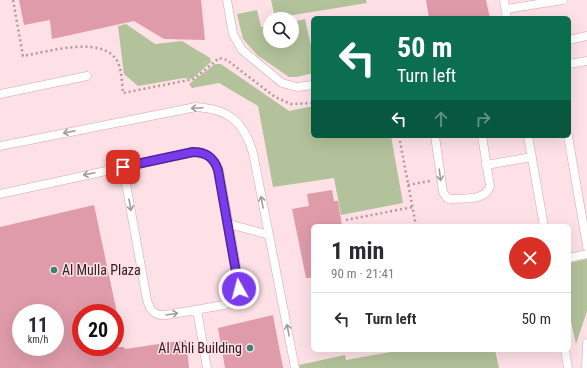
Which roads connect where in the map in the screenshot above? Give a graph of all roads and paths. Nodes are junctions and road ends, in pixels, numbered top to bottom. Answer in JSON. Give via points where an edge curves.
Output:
{"nodes":[{"id":1,"x":13,"y":0,"type":"edge"},
{"id":2,"x":227,"y":0,"type":"edge"},
{"id":3,"x":504,"y":0,"type":"edge"},
{"id":4,"x":563,"y":0,"type":"edge"},
{"id":5,"x":506,"y":9,"type":"junction"},
{"id":6,"x":507,"y":16,"type":"edge"},
{"id":7,"x":587,"y":36,"type":"edge"},
{"id":8,"x":571,"y":40,"type":"edge"},
{"id":9,"x":587,"y":61,"type":"edge"},
{"id":10,"x":571,"y":64,"type":"edge"},
{"id":11,"x":87,"y":76,"type":"dead end"},
{"id":12,"x":311,"y":85,"type":"edge"},
{"id":13,"x":0,"y":94,"type":"edge"},
{"id":14,"x":311,"y":102,"type":"edge"},
{"id":15,"x":399,"y":138,"type":"edge"},
{"id":16,"x":434,"y":138,"type":"edge"},
{"id":17,"x":482,"y":138,"type":"edge"},
{"id":18,"x":528,"y":138,"type":"edge"},
{"id":19,"x":568,"y":138,"type":"edge"},
{"id":20,"x":0,"y":146,"type":"edge"},
{"id":21,"x":532,"y":157,"type":"junction"},
{"id":22,"x":486,"y":165,"type":"junction"},
{"id":23,"x":123,"y":167,"type":"junction"},
{"id":24,"x":441,"y":179,"type":"junction"},
{"id":25,"x":408,"y":185,"type":"junction"},
{"id":26,"x":0,"y":194,"type":"edge"},
{"id":27,"x":413,"y":207,"type":"junction"},
{"id":28,"x":346,"y":220,"type":"dead end"},
{"id":29,"x":229,"y":224,"type":"junction"},
{"id":30,"x":416,"y":224,"type":"edge"},
{"id":31,"x":544,"y":224,"type":"edge"},
{"id":32,"x":269,"y":235,"type":"junction"},
{"id":33,"x":587,"y":246,"type":"edge"},
{"id":34,"x":587,"y":254,"type":"edge"},
{"id":35,"x":571,"y":258,"type":"edge"},
{"id":36,"x":197,"y":310,"type":"junction"},
{"id":37,"x":587,"y":342,"type":"edge"},
{"id":38,"x":566,"y":352,"type":"edge"},
{"id":39,"x":206,"y":368,"type":"edge"},
{"id":40,"x":295,"y":368,"type":"edge"},
{"id":41,"x":568,"y":368,"type":"edge"},
{"id":42,"x":586,"y":368,"type":"edge"}],
"edges":[{"from":1,"to":14,"type":"path","via":[[23,56],[86,46],[101,49],[110,54],[120,66],[123,93],[194,79],[219,58],[227,60],[275,97],[291,104]]},
{"from":2,"to":12,"type":"lane","via":[[233,34],[242,50],[282,83],[297,87]]},
{"from":3,"to":5,"type":"lane"},
{"from":4,"to":5,"type":"lane"},
{"from":5,"to":6,"type":"lane"},
{"from":7,"to":8,"type":"lane"},
{"from":9,"to":10,"type":"lane"},
{"from":11,"to":13,"type":"lane"},
{"from":15,"to":25,"type":"path"},
{"from":16,"to":24,"type":"lane","one_way":true},
{"from":17,"to":22,"type":"lane"},
{"from":18,"to":21,"type":"lane"},
{"from":19,"to":33,"type":"lane"},
{"from":32,"to":20,"type":"lane","one_way":true,"via":[[249,138],[240,125],[227,114],[212,108],[196,107]]},
{"from":21,"to":22,"type":"lane"},
{"from":21,"to":31,"type":"lane"},
{"from":22,"to":24,"type":"lane","via":[[490,186],[486,195],[481,197],[447,198],[443,192]]},
{"from":23,"to":26,"type":"lane","one_way":true},
{"from":23,"to":29,"type":"lane","via":[[203,152],[213,159],[218,170]]},
{"from":23,"to":36,"type":"lane","one_way":true,"via":[[149,307],[159,315]]},
{"from":24,"to":25,"type":"path"},
{"from":25,"to":27,"type":"path"},
{"from":27,"to":28,"type":"path"},
{"from":27,"to":30,"type":"path"},
{"from":29,"to":32,"type":"lane"},
{"from":29,"to":36,"type":"lane","via":[[239,281],[237,296],[232,302],[224,305]]},
{"from":40,"to":32,"type":"lane","one_way":true},
{"from":34,"to":35,"type":"lane"},
{"from":36,"to":39,"type":"lane"},
{"from":37,"to":42,"type":"lane"},
{"from":38,"to":41,"type":"lane"}]}
